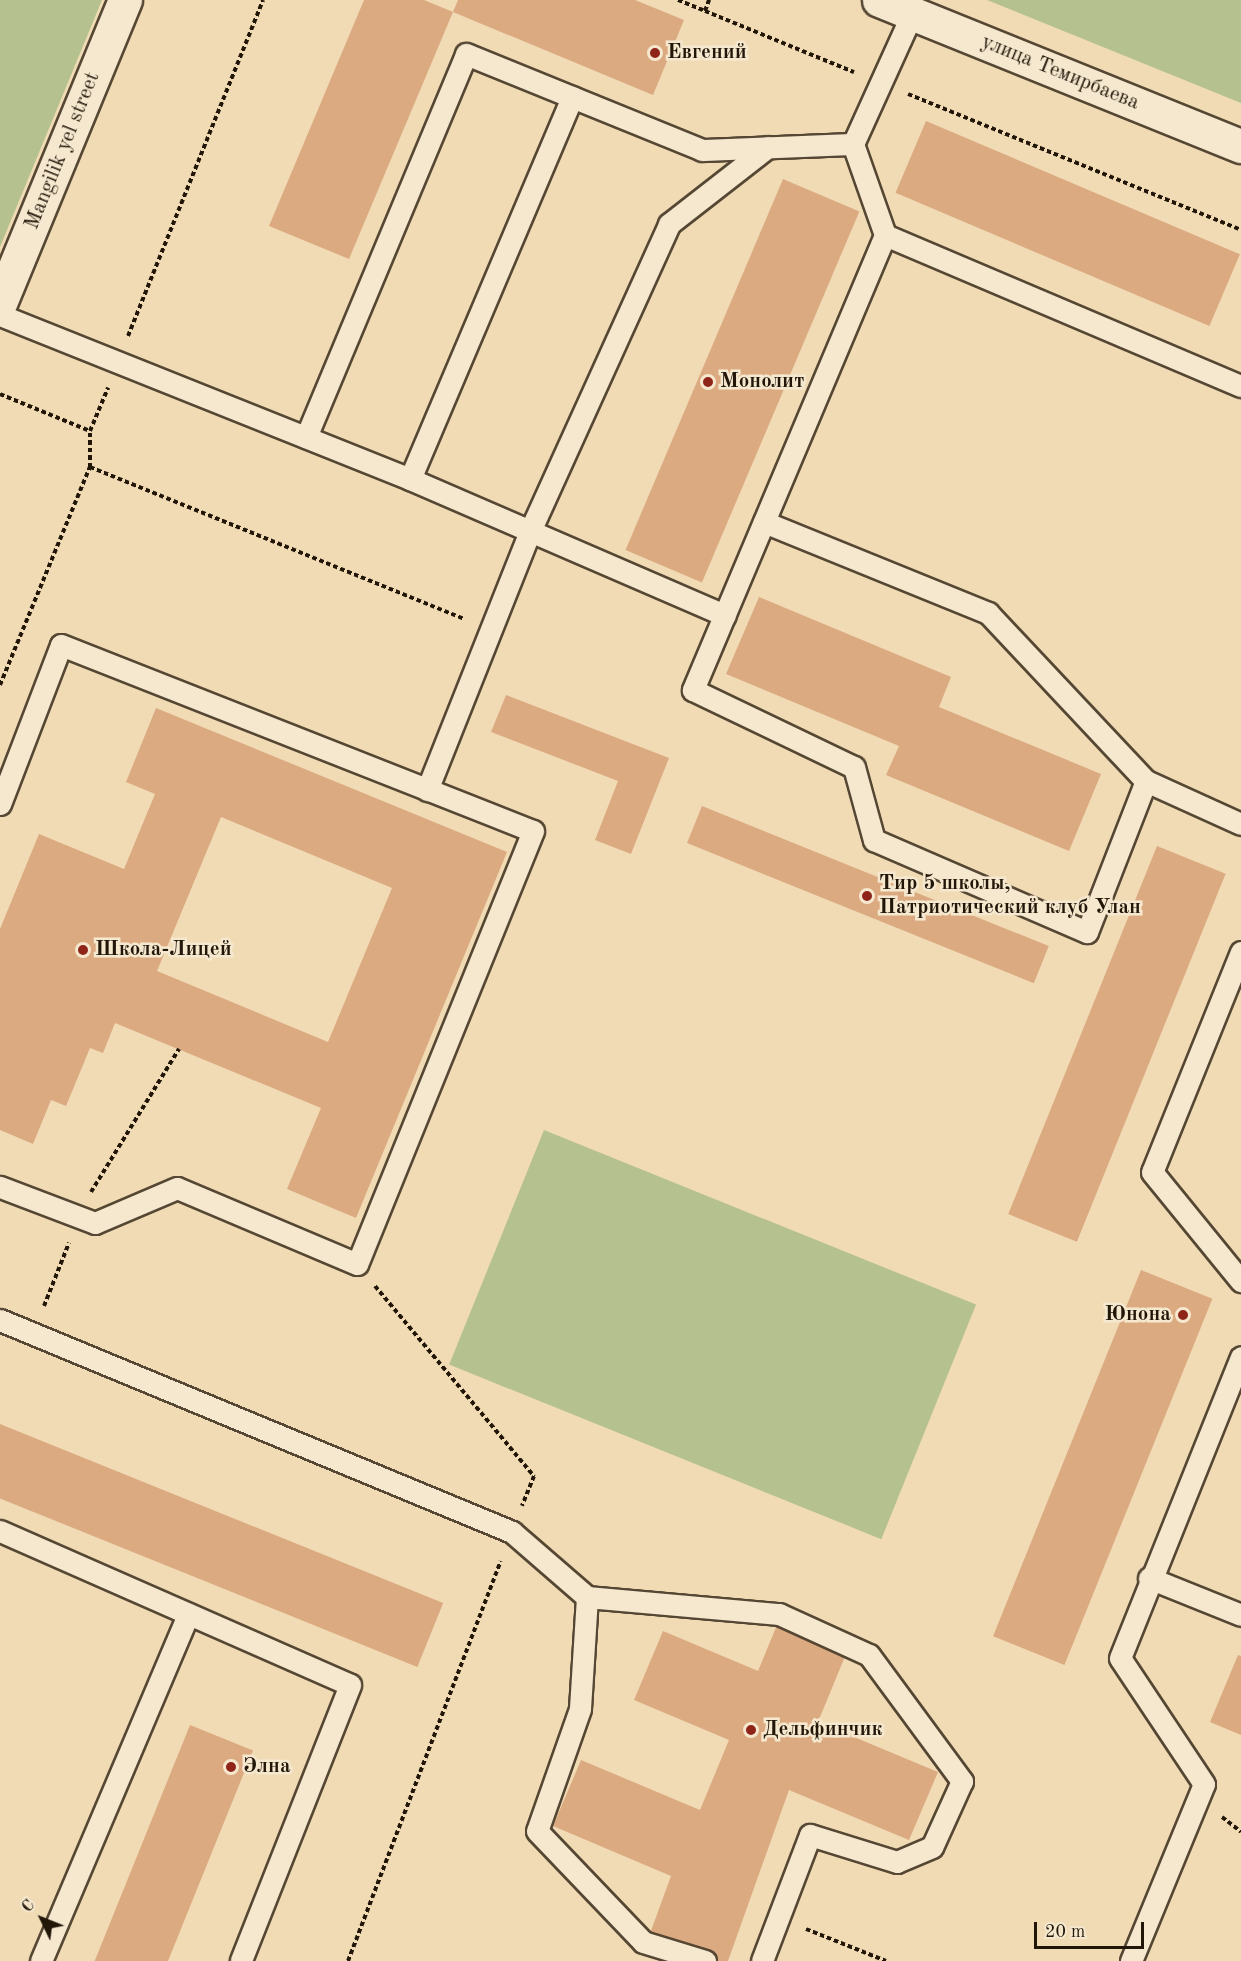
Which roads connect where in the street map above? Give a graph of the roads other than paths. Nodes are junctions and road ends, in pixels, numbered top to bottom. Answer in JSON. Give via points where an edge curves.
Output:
{"nodes":[{"id":1,"x":125,"y":0,"type":"edge"},
{"id":2,"x":879,"y":0,"type":"edge"},
{"id":3,"x":912,"y":14,"type":"junction"},
{"id":4,"x":572,"y":97,"type":"junction"},
{"id":5,"x":853,"y":144,"type":"junction"},
{"id":6,"x":1241,"y":146,"type":"edge"},
{"id":7,"x":768,"y":147,"type":"junction"},
{"id":8,"x":885,"y":235,"type":"junction"},
{"id":9,"x":0,"y":303,"type":"edge"},
{"id":10,"x":0,"y":315,"type":"edge"},
{"id":11,"x":1241,"y":386,"type":"edge"},
{"id":12,"x":306,"y":437,"type":"junction"},
{"id":13,"x":410,"y":479,"type":"junction"},
{"id":14,"x":764,"y":522,"type":"junction"},
{"id":15,"x":530,"y":531,"type":"junction"},
{"id":16,"x":725,"y":615,"type":"junction"},
{"id":17,"x":1146,"y":781,"type":"junction"},
{"id":18,"x":427,"y":790,"type":"junction"},
{"id":19,"x":0,"y":804,"type":"edge"},
{"id":20,"x":1241,"y":824,"type":"edge"},
{"id":21,"x":1241,"y":952,"type":"edge"},
{"id":22,"x":0,"y":1187,"type":"edge"},
{"id":23,"x":1241,"y":1281,"type":"edge"},
{"id":24,"x":0,"y":1320,"type":"edge"},
{"id":25,"x":1241,"y":1357,"type":"edge"},
{"id":26,"x":0,"y":1531,"type":"edge"},
{"id":27,"x":1149,"y":1578,"type":"junction"},
{"id":28,"x":587,"y":1597,"type":"junction"},
{"id":29,"x":188,"y":1614,"type":"junction"},
{"id":30,"x":1241,"y":1615,"type":"edge"},
{"id":31,"x":42,"y":1961,"type":"edge"},
{"id":32,"x":241,"y":1961,"type":"edge"},
{"id":33,"x":705,"y":1961,"type":"edge"},
{"id":34,"x":762,"y":1961,"type":"edge"},
{"id":35,"x":1131,"y":1961,"type":"edge"}],
"edges":[{"from":1,"to":9,"type":"street","name":"Mangilik yel street"},
{"from":2,"to":3,"type":"street","name":"улица Темирбаева"},
{"from":3,"to":5,"type":"lane"},
{"from":3,"to":6,"type":"street","name":"улица Темирбаева"},
{"from":4,"to":7,"type":"lane","via":[[702,150]]},
{"from":4,"to":12,"type":"lane","via":[[466,54]]},
{"from":4,"to":13,"type":"lane"},
{"from":5,"to":7,"type":"lane"},
{"from":5,"to":8,"type":"lane"},
{"from":7,"to":15,"type":"lane","via":[[669,224]]},
{"from":8,"to":11,"type":"lane"},
{"from":8,"to":14,"type":"lane"},
{"from":10,"to":12,"type":"lane"},
{"from":12,"to":13,"type":"lane"},
{"from":13,"to":15,"type":"lane"},
{"from":14,"to":16,"type":"lane"},
{"from":14,"to":17,"type":"lane","via":[[988,613]]},
{"from":15,"to":16,"type":"lane"},
{"from":15,"to":18,"type":"lane"},
{"from":16,"to":17,"type":"lane","via":[[693,690],[854,767],[874,840],[1087,932]]},
{"from":17,"to":20,"type":"lane"},
{"from":18,"to":19,"type":"lane","via":[[61,645]]},
{"from":18,"to":22,"type":"lane","via":[[533,831],[357,1264],[177,1188],[95,1223]]},
{"from":21,"to":23,"type":"lane","via":[[1152,1172]]},
{"from":24,"to":28,"type":"lane","via":[[512,1532]]},
{"from":25,"to":27,"type":"lane"},
{"from":26,"to":29,"type":"lane"},
{"from":27,"to":30,"type":"lane"},
{"from":27,"to":35,"type":"lane","via":[[1120,1658],[1204,1784]]},
{"from":28,"to":33,"type":"lane","via":[[580,1709],[537,1831],[642,1942]]},
{"from":28,"to":34,"type":"lane","via":[[779,1614],[869,1655],[962,1781],[932,1847],[897,1862],[810,1835]]},
{"from":29,"to":31,"type":"lane"},
{"from":29,"to":32,"type":"lane","via":[[350,1685]]}]}
